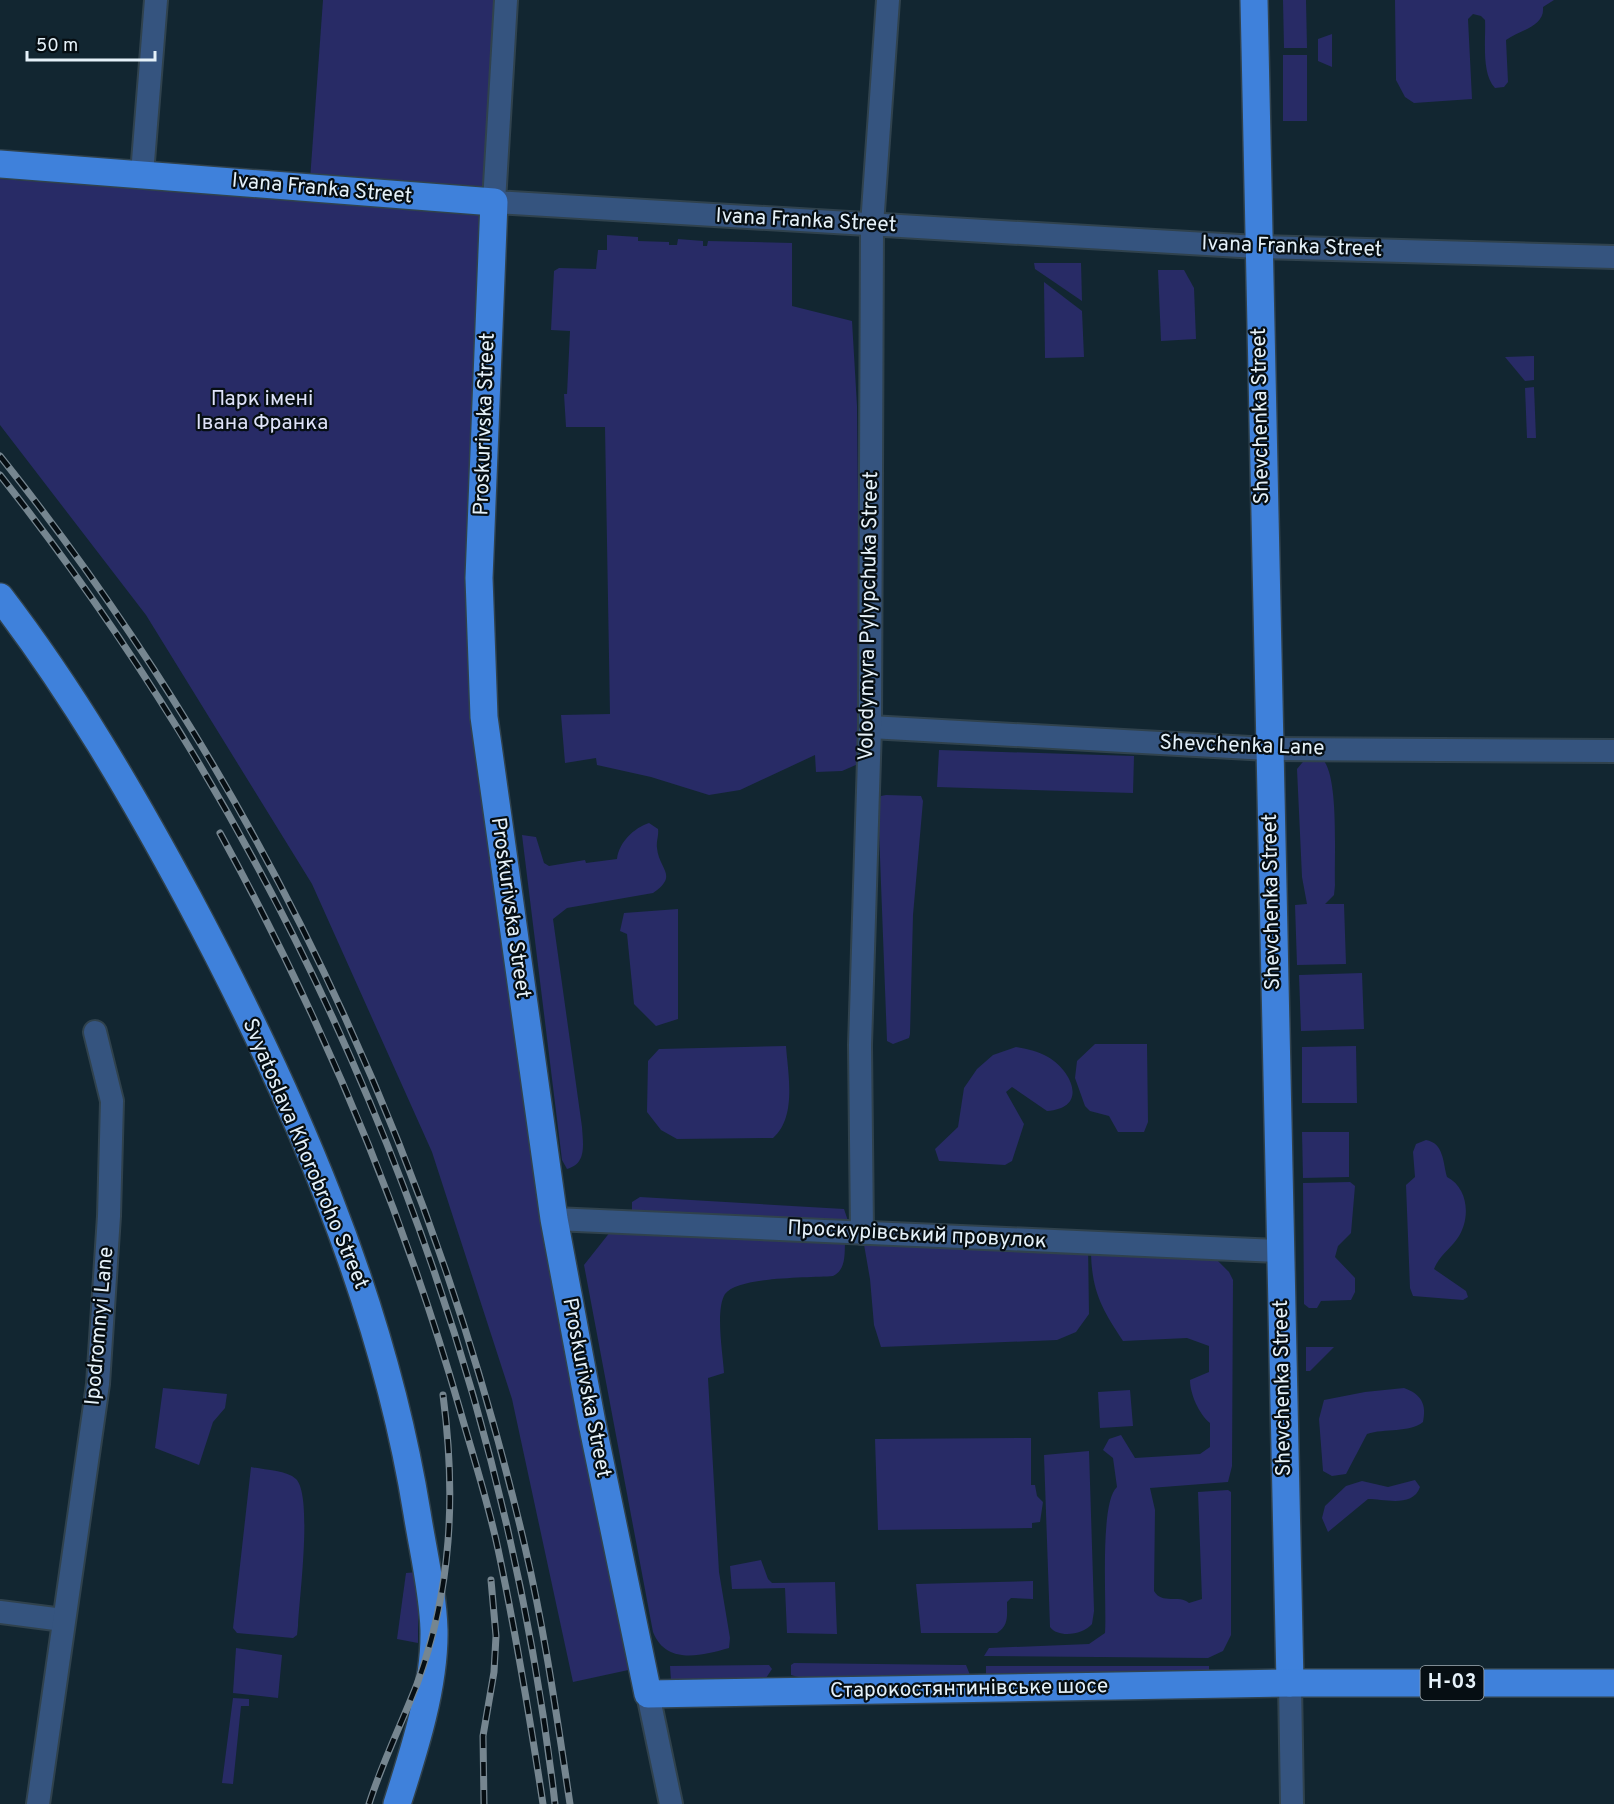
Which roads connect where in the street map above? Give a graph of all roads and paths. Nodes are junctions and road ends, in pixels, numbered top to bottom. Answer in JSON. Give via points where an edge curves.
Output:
{"nodes":[{"id":1,"x":156,"y":0,"type":"edge"},
{"id":2,"x":506,"y":0,"type":"edge"},
{"id":3,"x":888,"y":0,"type":"edge"},
{"id":4,"x":1254,"y":0,"type":"edge"},
{"id":5,"x":0,"y":164,"type":"edge"},
{"id":6,"x":142,"y":174,"type":"junction"},
{"id":7,"x":494,"y":202,"type":"junction"},
{"id":8,"x":872,"y":225,"type":"junction"},
{"id":9,"x":1257,"y":247,"type":"junction"},
{"id":10,"x":1614,"y":257,"type":"edge"},
{"id":11,"x":0,"y":597,"type":"edge"},
{"id":12,"x":870,"y":727,"type":"junction"},
{"id":13,"x":1268,"y":749,"type":"junction"},
{"id":14,"x":1614,"y":751,"type":"edge"},
{"id":15,"x":95,"y":1032,"type":"dead end"},
{"id":16,"x":554,"y":1219,"type":"junction"},
{"id":17,"x":862,"y":1233,"type":"junction"},
{"id":18,"x":1280,"y":1251,"type":"junction"},
{"id":19,"x":0,"y":1612,"type":"edge"},
{"id":20,"x":63,"y":1620,"type":"junction"},
{"id":21,"x":1290,"y":1683,"type":"junction"},
{"id":22,"x":1614,"y":1683,"type":"edge"},
{"id":23,"x":648,"y":1695,"type":"junction"},
{"id":24,"x":38,"y":1804,"type":"edge"},
{"id":25,"x":397,"y":1804,"type":"edge"},
{"id":26,"x":671,"y":1804,"type":"edge"},
{"id":27,"x":1292,"y":1804,"type":"edge"}],
"edges":[{"from":1,"to":6,"type":"street"},
{"from":2,"to":7,"type":"street","name":"Proskurivska Street"},
{"from":3,"to":8,"type":"street","name":"Volodymyra Pylypchuka Street"},
{"from":4,"to":9,"type":"main road","name":"Shevchenka Street"},
{"from":5,"to":6,"type":"main road","name":"Ivana Franka Street"},
{"from":6,"to":7,"type":"main road","name":"Ivana Franka Street"},
{"from":7,"to":8,"type":"street","name":"Ivana Franka Street"},
{"from":7,"to":16,"type":"main road","name":"Proskurivska Street","via":[[479,578],[484,717]]},
{"from":8,"to":9,"type":"street","name":"Ivana Franka Street"},
{"from":8,"to":12,"type":"street","name":"Volodymyra Pylypchuka Street"},
{"from":9,"to":10,"type":"street","name":"Ivana Franka Street"},
{"from":9,"to":13,"type":"main road","name":"Shevchenka Street"},
{"from":11,"to":25,"type":"main road","name":"Svyatoslava Khorobroho Street","via":[[40,651],[115,768],[205,929],[284,1092],[361,1285],[396,1401],[407,1453],[434,1631],[424,1707]]},
{"from":12,"to":13,"type":"street","name":"Shevchenka Lane"},
{"from":12,"to":17,"type":"street","name":"Volodymyra Pylypchuka Street","via":[[860,1045]]},
{"from":13,"to":14,"type":"street","name":"Shevchenka Lane"},
{"from":13,"to":18,"type":"main road","name":"Shevchenka Street"},
{"from":15,"to":20,"type":"street","name":"Ipodromnyi Lane","via":[[112,1101],[109,1216],[98,1384]]},
{"from":16,"to":17,"type":"street","name":"Проскурівський провулок"},
{"from":16,"to":23,"type":"main road","name":"Proskurivska Street"},
{"from":17,"to":18,"type":"street","name":"Проскурівський провулок"},
{"from":18,"to":21,"type":"main road","name":"Shevchenka Street"},
{"from":19,"to":20,"type":"street"},
{"from":20,"to":24,"type":"street","name":"Ipodromnyi Lane"},
{"from":21,"to":22,"type":"main road","number":"Н-03"},
{"from":21,"to":23,"type":"main road","name":"Старокостянтинівське шосе"},
{"from":21,"to":27,"type":"street","name":"Shevchenka Street"},
{"from":23,"to":26,"type":"street","name":"Proskurivska Street"}]}
